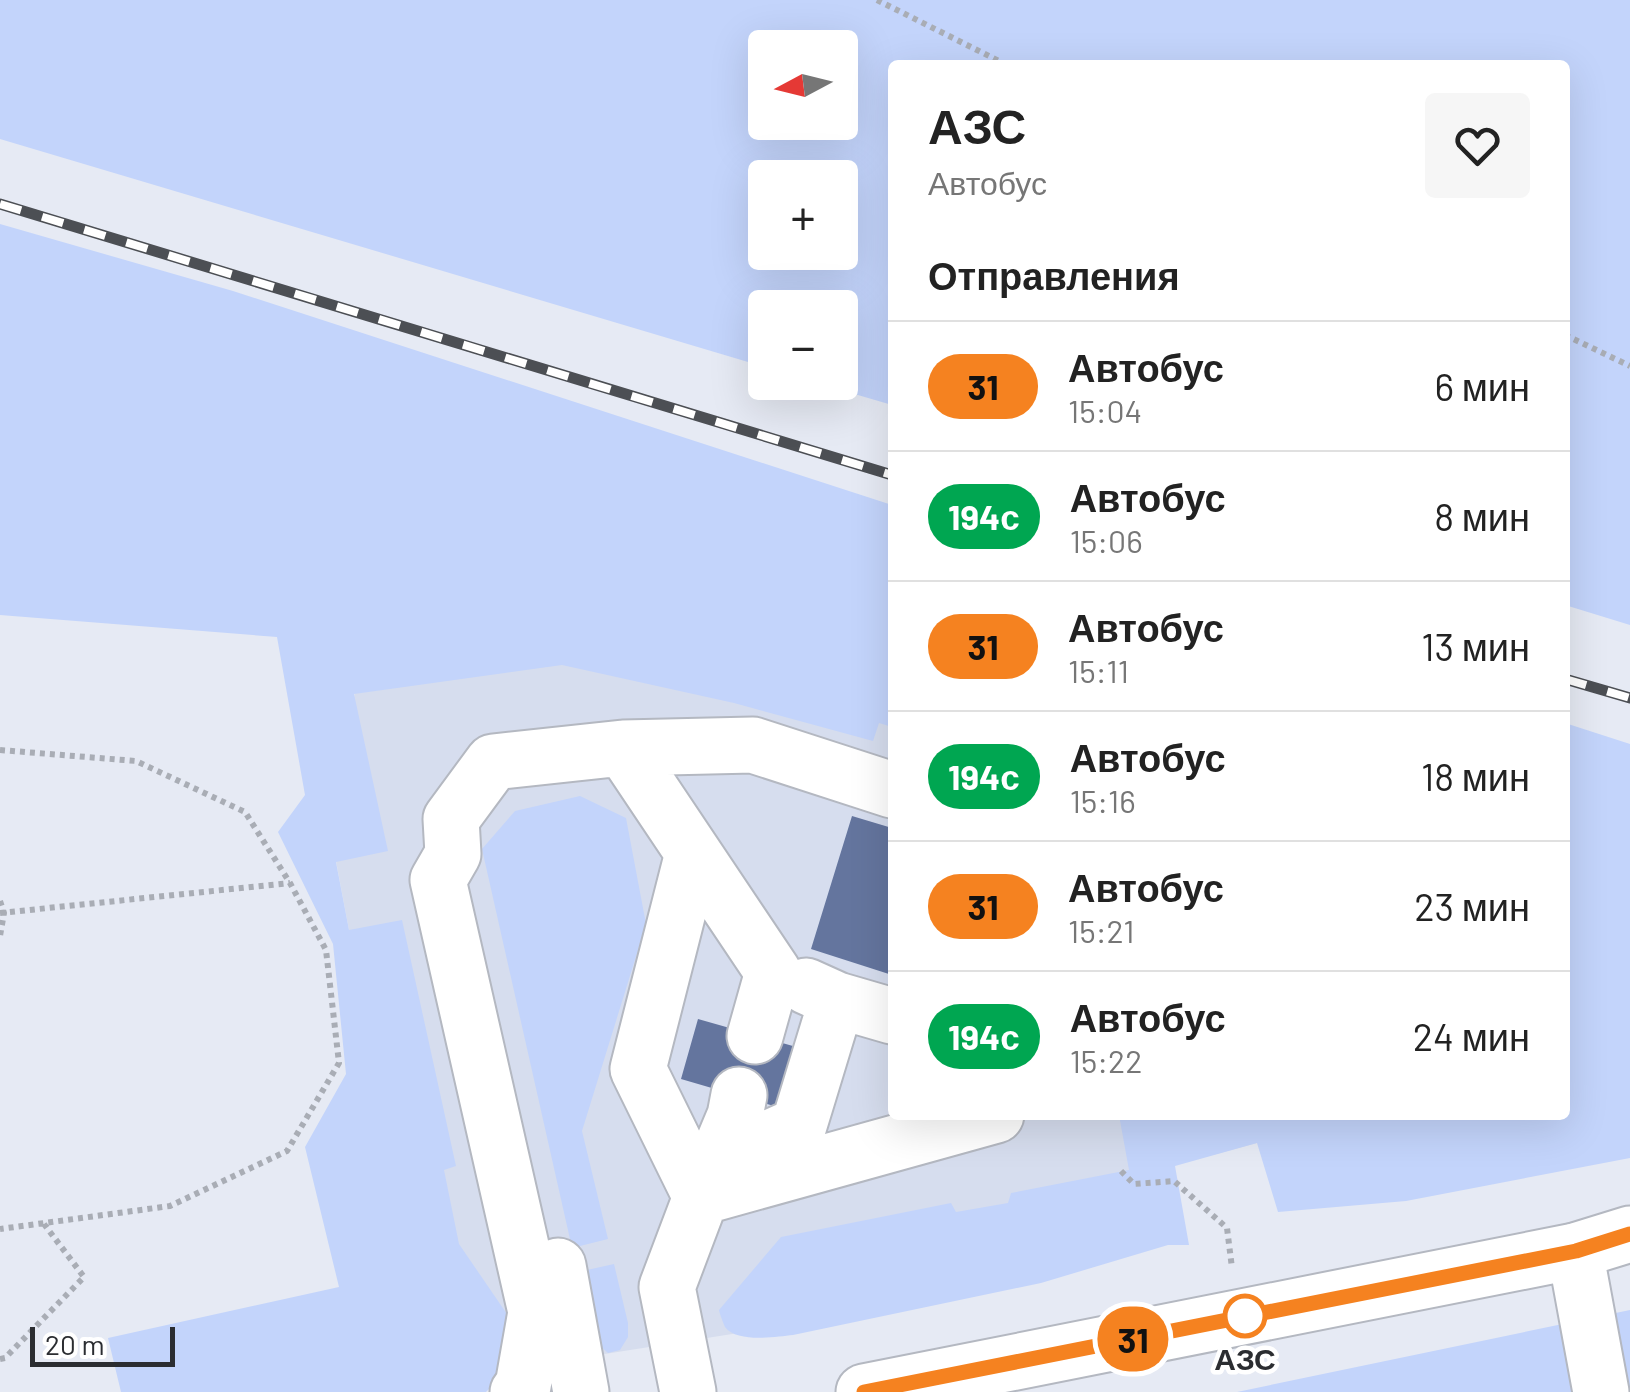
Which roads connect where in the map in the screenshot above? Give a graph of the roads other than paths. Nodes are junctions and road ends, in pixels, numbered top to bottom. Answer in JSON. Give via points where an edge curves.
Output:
{"nodes":[{"id":1,"x":623,"y":748,"type":"junction"},
{"id":2,"x":888,"y":789,"type":"edge"},
{"id":3,"x":692,"y":852,"type":"junction"},
{"id":4,"x":453,"y":854,"type":"junction"},
{"id":5,"x":773,"y":972,"type":"junction"},
{"id":6,"x":836,"y":1000,"type":"junction"},
{"id":7,"x":888,"y":1015,"type":"edge"},
{"id":8,"x":755,"y":1036,"type":"dead end"},
{"id":9,"x":739,"y":1096,"type":"dead end"},
{"id":10,"x":974,"y":1120,"type":"edge"},
{"id":11,"x":708,"y":1180,"type":"junction"},
{"id":12,"x":1630,"y":1234,"type":"edge"},
{"id":13,"x":1576,"y":1251,"type":"junction"},
{"id":14,"x":518,"y":1392,"type":"edge"},
{"id":15,"x":581,"y":1392,"type":"edge"},
{"id":16,"x":688,"y":1392,"type":"edge"},
{"id":17,"x":864,"y":1392,"type":"edge"},
{"id":18,"x":1601,"y":1392,"type":"edge"}],
"edges":[{"from":1,"to":2,"type":"main road","via":[[753,745]]},
{"from":1,"to":3,"type":"main road"},
{"from":1,"to":4,"type":"main road","via":[[494,762],[451,818]]},
{"from":3,"to":5,"type":"main road"},
{"from":3,"to":11,"type":"main road","via":[[638,1069]]},
{"from":4,"to":14,"type":"main road","via":[[438,880],[536,1312]]},
{"from":4,"to":15,"type":"main road","via":[[468,873]]},
{"from":5,"to":6,"type":"main road"},
{"from":5,"to":8,"type":"main road"},
{"from":6,"to":7,"type":"main road"},
{"from":6,"to":11,"type":"main road","via":[[799,1125]]},
{"from":9,"to":11,"type":"main road"},
{"from":10,"to":11,"type":"main road"},
{"from":11,"to":16,"type":"main road","via":[[668,1287]]},
{"from":12,"to":13,"type":"main road"},
{"from":13,"to":17,"type":"main road"},
{"from":13,"to":18,"type":"main road"}]}
